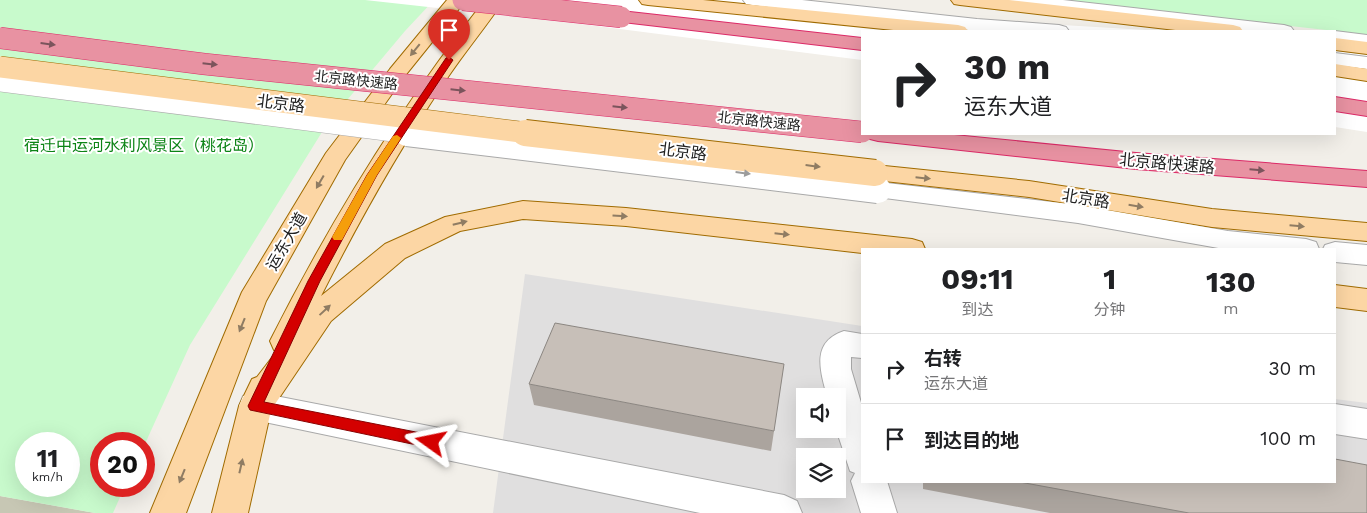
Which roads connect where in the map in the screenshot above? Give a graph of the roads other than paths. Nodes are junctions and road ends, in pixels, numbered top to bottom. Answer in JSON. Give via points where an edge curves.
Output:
{"nodes":[{"id":1,"x":458,"y":0,"type":"edge"},
{"id":2,"x":463,"y":0,"type":"edge"},
{"id":3,"x":495,"y":0,"type":"edge"},
{"id":4,"x":648,"y":0,"type":"edge"},
{"id":5,"x":752,"y":0,"type":"edge"},
{"id":6,"x":960,"y":0,"type":"edge"},
{"id":7,"x":1015,"y":0,"type":"edge"},
{"id":8,"x":948,"y":30,"type":"edge"},
{"id":9,"x":1045,"y":30,"type":"edge"},
{"id":10,"x":1224,"y":30,"type":"edge"},
{"id":11,"x":1275,"y":30,"type":"edge"},
{"id":12,"x":1336,"y":37,"type":"edge"},
{"id":13,"x":0,"y":38,"type":"edge"},
{"id":14,"x":1367,"y":41,"type":"edge"},
{"id":15,"x":861,"y":44,"type":"edge"},
{"id":16,"x":1336,"y":44,"type":"edge"},
{"id":17,"x":1367,"y":48,"type":"edge"},
{"id":18,"x":1336,"y":59,"type":"edge"},
{"id":19,"x":1367,"y":63,"type":"edge"},
{"id":20,"x":0,"y":67,"type":"edge"},
{"id":21,"x":1336,"y":70,"type":"edge"},
{"id":22,"x":1367,"y":75,"type":"edge"},
{"id":23,"x":0,"y":81,"type":"edge"},
{"id":24,"x":1336,"y":94,"type":"edge"},
{"id":25,"x":1367,"y":98,"type":"edge"},
{"id":26,"x":1336,"y":104,"type":"edge"},
{"id":27,"x":1367,"y":109,"type":"edge"},
{"id":28,"x":861,"y":132,"type":"edge"},
{"id":29,"x":888,"y":135,"type":"edge"},
{"id":30,"x":998,"y":146,"type":"junction"},
{"id":31,"x":1367,"y":179,"type":"edge"},
{"id":32,"x":876,"y":181,"type":"junction"},
{"id":33,"x":1367,"y":198,"type":"edge"},
{"id":34,"x":1367,"y":232,"type":"edge"},
{"id":35,"x":903,"y":248,"type":"edge"},
{"id":36,"x":1297,"y":248,"type":"edge"},
{"id":37,"x":1336,"y":252,"type":"edge"},
{"id":38,"x":1367,"y":255,"type":"edge"},
{"id":39,"x":1336,"y":296,"type":"edge"},
{"id":40,"x":1367,"y":300,"type":"edge"},
{"id":41,"x":861,"y":346,"type":"edge"},
{"id":42,"x":255,"y":406,"type":"junction"},
{"id":43,"x":1336,"y":419,"type":"edge"},
{"id":44,"x":1367,"y":424,"type":"edge"},
{"id":45,"x":861,"y":457,"type":"edge"},
{"id":46,"x":870,"y":483,"type":"edge"},
{"id":47,"x":168,"y":513,"type":"edge"},
{"id":48,"x":230,"y":513,"type":"edge"},
{"id":49,"x":784,"y":513,"type":"edge"},
{"id":50,"x":879,"y":513,"type":"edge"}],
"edges":[{"from":1,"to":47,"type":"main road","name":"运东大道","one_way":true,"via":[[397,72],[334,158],[252,300]]},
{"from":2,"to":15,"type":"highway","bridge":true},
{"from":3,"to":42,"type":"main road","via":[[440,72],[372,175],[314,281]]},
{"from":4,"to":8,"type":"main road"},
{"from":5,"to":9,"type":"lane"},
{"from":6,"to":10,"type":"main road"},
{"from":7,"to":11,"type":"lane"},
{"from":12,"to":14,"type":"lane"},
{"from":13,"to":28,"type":"highway","name":"北京路快速路","one_way":true,"bridge":true,"via":[[204,64]]},
{"from":16,"to":17,"type":"main road"},
{"from":18,"to":19,"type":"lane"},
{"from":20,"to":32,"type":"main road","name":"北京路","one_way":true,"bridge":true},
{"from":21,"to":22,"type":"main road"},
{"from":23,"to":32,"type":"lane","one_way":true,"bridge":true,"via":[[140,100]]},
{"from":24,"to":25,"type":"highway"},
{"from":26,"to":27,"type":"highway"},
{"from":29,"to":30,"type":"highway","name":"北京路快速路"},
{"from":30,"to":31,"type":"highway","name":"北京路快速路","one_way":true,"via":[[1146,162]]},
{"from":30,"to":33,"type":"highway","via":[[1252,187]]},
{"from":32,"to":34,"type":"main road","name":"北京路","one_way":true,"via":[[1030,189],[1212,218]]},
{"from":32,"to":36,"type":"lane","via":[[1228,240]]},
{"from":42,"to":35,"type":"main road","one_way":true,"via":[[321,313],[395,251],[454,223],[523,210],[626,217]]},
{"from":37,"to":38,"type":"lane"},
{"from":39,"to":40,"type":"main road"},
{"from":41,"to":45,"type":"lane","via":[[844,343],[836,353],[834,369]]},
{"from":48,"to":42,"type":"main road","one_way":true},
{"from":42,"to":49,"type":"lane"},
{"from":43,"to":44,"type":"lane"},
{"from":46,"to":50,"type":"lane"}]}
